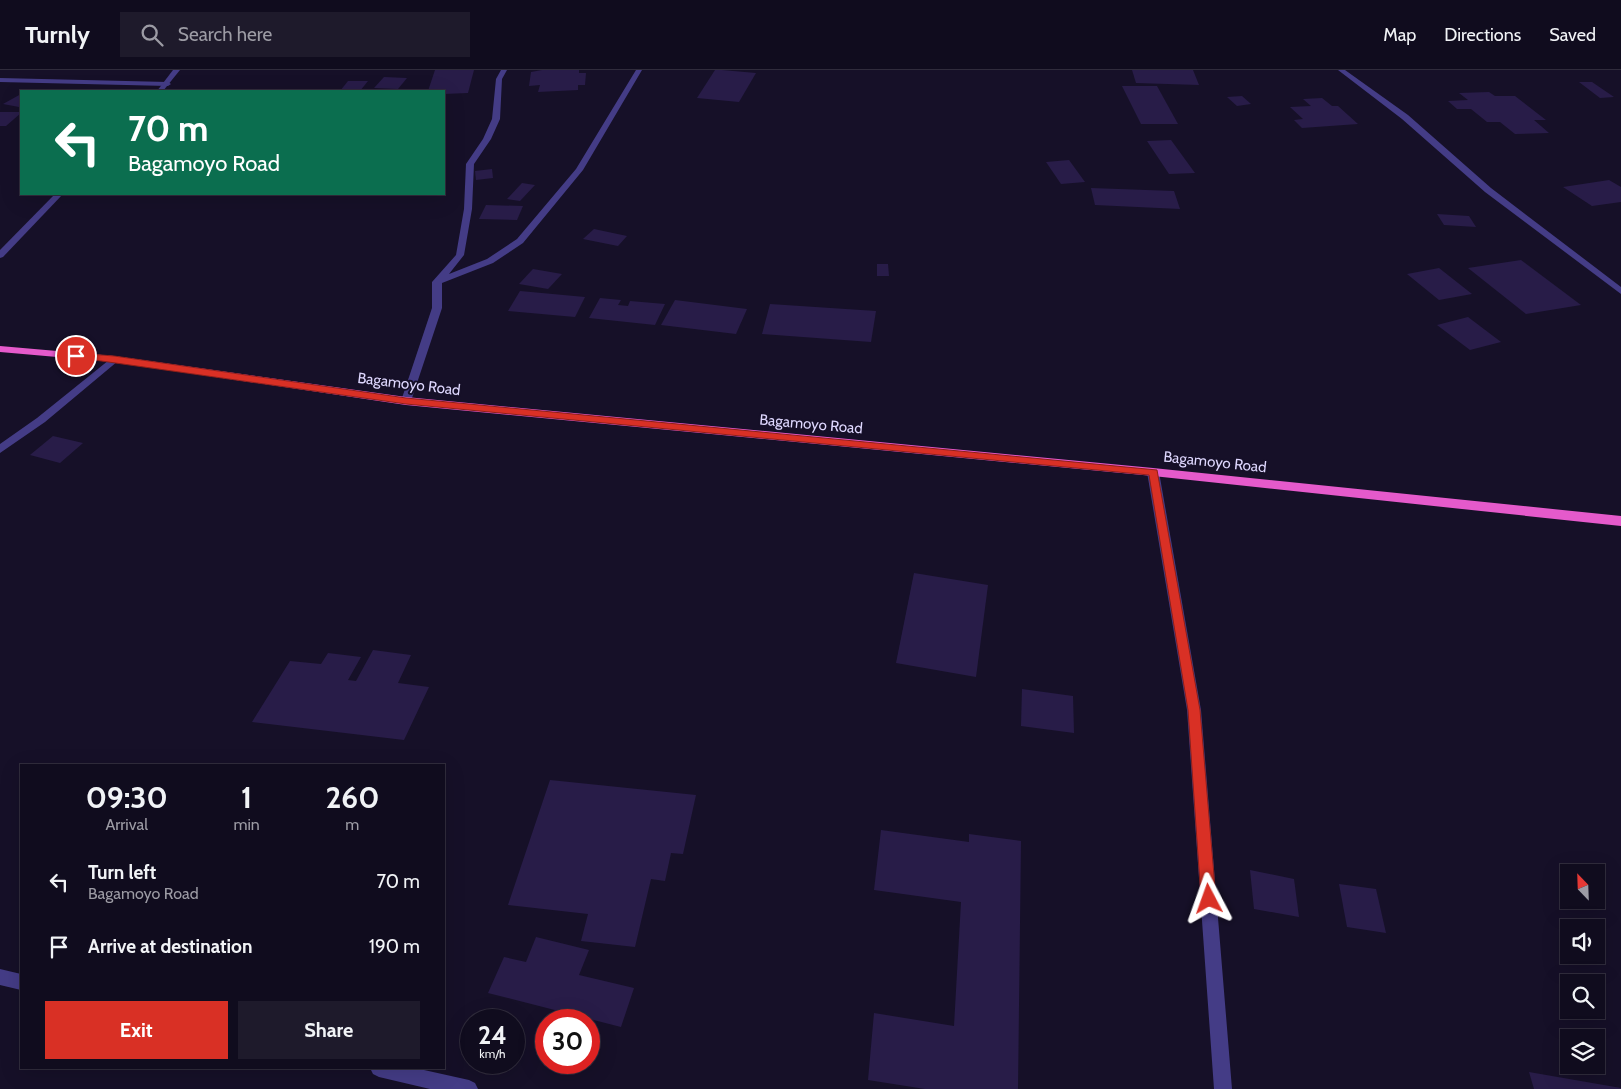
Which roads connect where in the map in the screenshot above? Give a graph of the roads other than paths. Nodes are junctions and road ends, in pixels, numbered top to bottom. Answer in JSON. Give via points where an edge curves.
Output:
{"nodes":[{"id":1,"x":177,"y":70,"type":"edge"},
{"id":2,"x":504,"y":70,"type":"edge"},
{"id":3,"x":639,"y":70,"type":"edge"},
{"id":4,"x":1341,"y":70,"type":"edge"},
{"id":5,"x":0,"y":80,"type":"edge"},
{"id":6,"x":168,"y":84,"type":"junction"},
{"id":7,"x":161,"y":90,"type":"edge"},
{"id":8,"x":58,"y":195,"type":"edge"},
{"id":9,"x":0,"y":255,"type":"edge"},
{"id":10,"x":437,"y":282,"type":"junction"},
{"id":11,"x":1621,"y":291,"type":"edge"},
{"id":12,"x":0,"y":349,"type":"edge"},
{"id":13,"x":114,"y":359,"type":"junction"},
{"id":14,"x":406,"y":401,"type":"junction"},
{"id":15,"x":0,"y":449,"type":"edge"},
{"id":16,"x":1153,"y":472,"type":"junction"},
{"id":17,"x":1621,"y":521,"type":"edge"},
{"id":18,"x":0,"y":977,"type":"edge"},
{"id":19,"x":20,"y":982,"type":"edge"},
{"id":20,"x":383,"y":1069,"type":"edge"},
{"id":21,"x":469,"y":1089,"type":"edge"},
{"id":22,"x":1223,"y":1089,"type":"edge"}],
"edges":[{"from":1,"to":6,"type":"street"},
{"from":2,"to":10,"type":"street","via":[[499,79],[496,119],[488,139],[470,164],[468,209],[460,255]]},
{"from":3,"to":10,"type":"street","via":[[579,170],[520,241],[490,261]]},
{"from":4,"to":11,"type":"street","via":[[1405,117],[1488,190]]},
{"from":5,"to":6,"type":"street"},
{"from":6,"to":7,"type":"street"},
{"from":8,"to":9,"type":"street"},
{"from":10,"to":14,"type":"street","via":[[437,308]]},
{"from":12,"to":13,"type":"highway","name":"Bagamoyo Road"},
{"from":13,"to":14,"type":"highway","name":"Bagamoyo Road"},
{"from":13,"to":15,"type":"street","via":[[41,420]]},
{"from":14,"to":16,"type":"highway","name":"Bagamoyo Road"},
{"from":16,"to":17,"type":"highway","name":"Bagamoyo Road"},
{"from":16,"to":22,"type":"street","via":[[1194,710]]},
{"from":18,"to":19,"type":"street"},
{"from":20,"to":21,"type":"street"}]}
